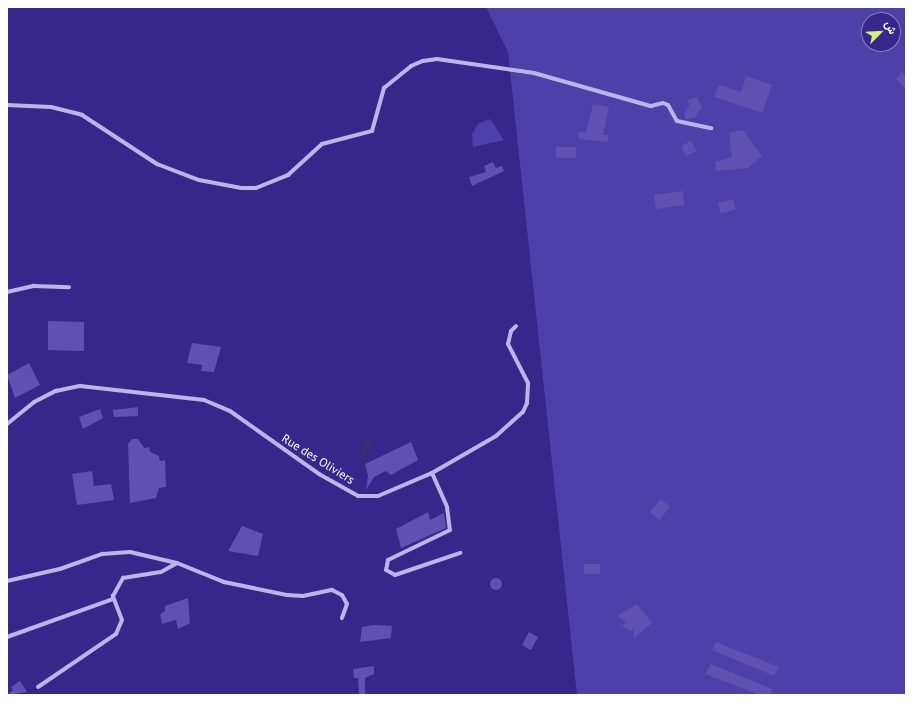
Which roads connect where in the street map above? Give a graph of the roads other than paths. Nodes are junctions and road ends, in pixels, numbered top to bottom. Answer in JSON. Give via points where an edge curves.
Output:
{"nodes":[{"id":1,"x":7,"y":105,"type":"edge"},
{"id":2,"x":711,"y":128,"type":"dead end"},
{"id":3,"x":69,"y":287,"type":"dead end"},
{"id":4,"x":7,"y":292,"type":"edge"},
{"id":5,"x":516,"y":326,"type":"dead end"},
{"id":6,"x":7,"y":424,"type":"edge"},
{"id":7,"x":432,"y":473,"type":"junction"},
{"id":8,"x":460,"y":554,"type":"dead end"},
{"id":9,"x":177,"y":564,"type":"junction"},
{"id":10,"x":7,"y":581,"type":"edge"},
{"id":11,"x":113,"y":599,"type":"junction"},
{"id":12,"x":342,"y":618,"type":"dead end"},
{"id":13,"x":7,"y":637,"type":"edge"},
{"id":14,"x":38,"y":687,"type":"dead end"}],
"edges":[{"from":1,"to":2,"type":"street","via":[[51,108],[82,115],[157,164],[199,180],[241,188],[256,188],[288,175],[322,144],[372,131],[384,88],[411,66],[437,59],[534,73],[651,106],[663,103],[668,105],[677,122]]},
{"from":3,"to":4,"type":"street","via":[[34,286]]},
{"from":5,"to":7,"type":"street","name":"Rue des Oliviers","via":[[511,331],[508,344],[528,383],[529,393],[523,412],[496,436]]},
{"from":6,"to":7,"type":"street","name":"Rue des Oliviers","via":[[34,402],[68,388],[93,386],[146,392],[204,400],[222,407],[319,474],[365,498],[378,496]]},
{"from":7,"to":8,"type":"street","via":[[447,507],[450,530],[388,560],[386,570],[395,575]]},
{"from":9,"to":10,"type":"street","via":[[143,554],[113,552],[60,569]]},
{"from":9,"to":11,"type":"street","via":[[161,572],[123,578],[115,588]]},
{"from":9,"to":12,"type":"street","via":[[224,582],[288,595],[304,596],[332,590],[342,595],[348,604]]},
{"from":11,"to":13,"type":"street"},
{"from":11,"to":14,"type":"street","via":[[122,620],[114,636]]}]}
